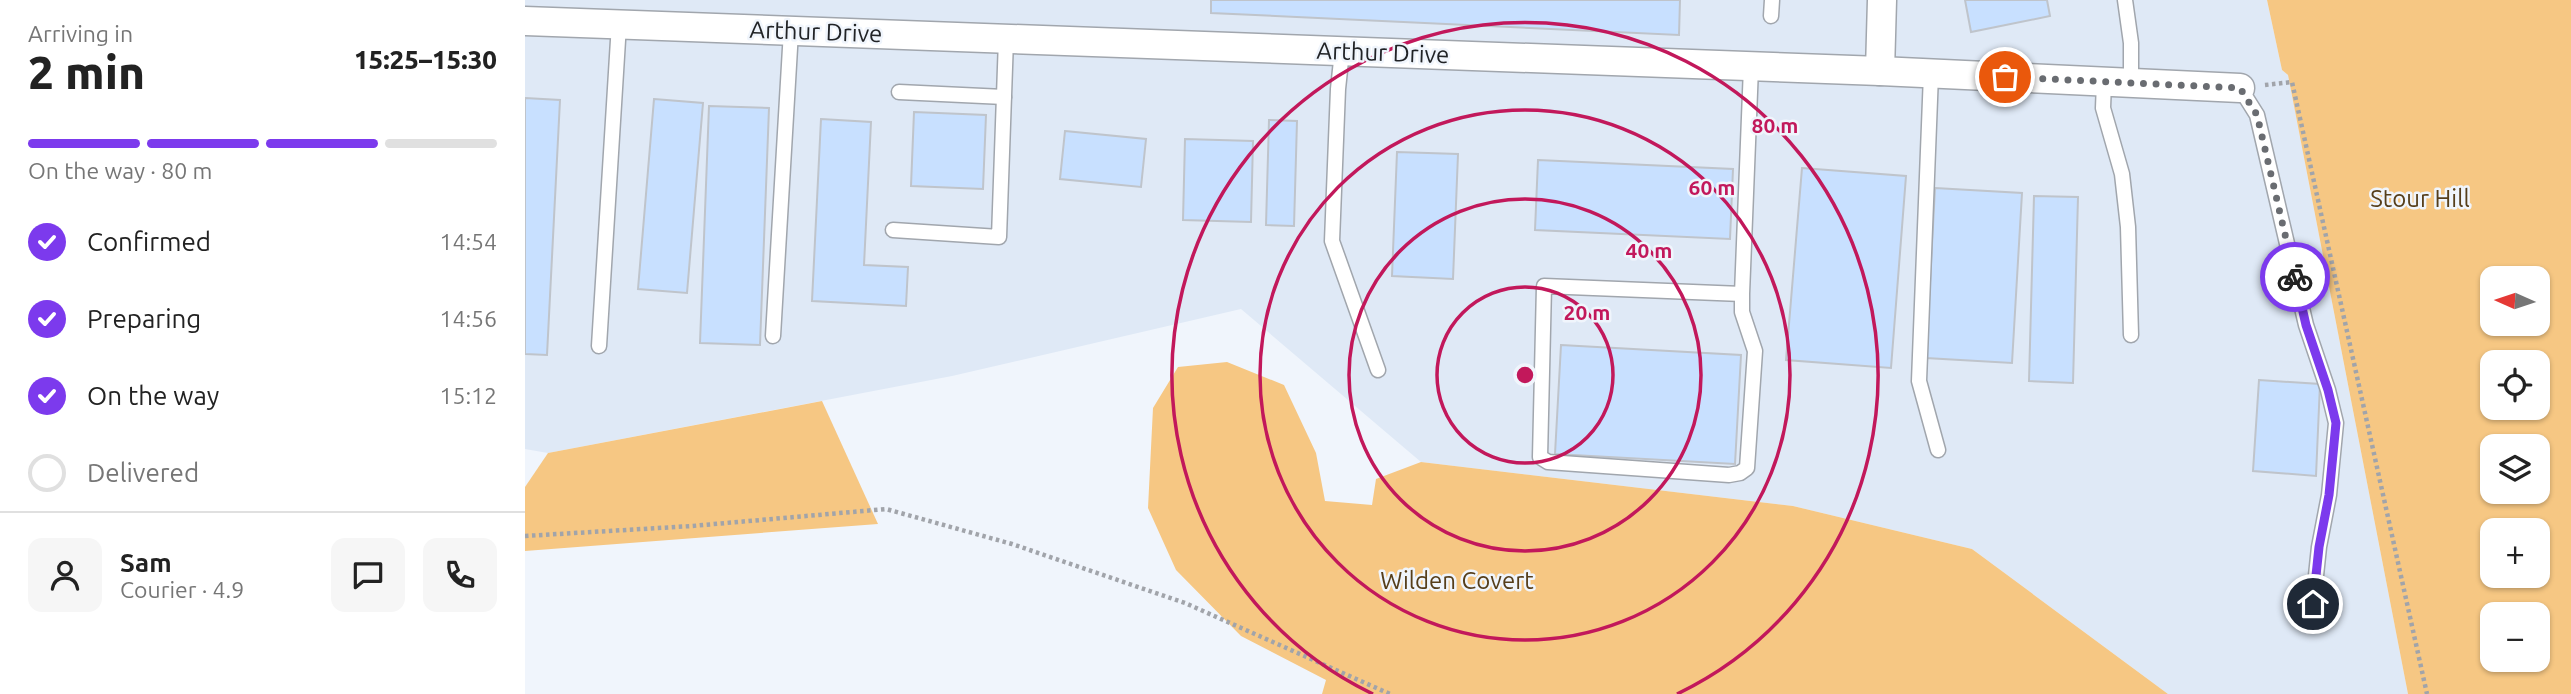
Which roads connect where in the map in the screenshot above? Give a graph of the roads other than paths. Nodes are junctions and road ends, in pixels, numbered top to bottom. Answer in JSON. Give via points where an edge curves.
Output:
{"nodes":[{"id":1,"x":1772,"y":0,"type":"edge"},
{"id":2,"x":1882,"y":0,"type":"edge"},
{"id":3,"x":2125,"y":0,"type":"edge"},
{"id":4,"x":1771,"y":16,"type":"dead end"},
{"id":5,"x":525,"y":21,"type":"edge"},
{"id":6,"x":619,"y":24,"type":"junction"},
{"id":7,"x":791,"y":30,"type":"junction"},
{"id":8,"x":1006,"y":39,"type":"junction"},
{"id":9,"x":1342,"y":51,"type":"junction"},
{"id":10,"x":1751,"y":67,"type":"junction"},
{"id":11,"x":1880,"y":71,"type":"junction"},
{"id":12,"x":1931,"y":74,"type":"junction"},
{"id":13,"x":2117,"y":82,"type":"junction"},
{"id":14,"x":2240,"y":88,"type":"joint"},
{"id":15,"x":899,"y":92,"type":"dead end"},
{"id":16,"x":1004,"y":97,"type":"junction"},
{"id":17,"x":893,"y":230,"type":"dead end"},
{"id":18,"x":1742,"y":295,"type":"junction"},
{"id":19,"x":2131,"y":335,"type":"dead end"},
{"id":20,"x":773,"y":336,"type":"dead end"},
{"id":21,"x":599,"y":346,"type":"dead end"},
{"id":22,"x":1378,"y":370,"type":"dead end"},
{"id":23,"x":1938,"y":450,"type":"dead end"},
{"id":24,"x":2313,"y":604,"type":"dead end"}],
"edges":[{"from":1,"to":4,"type":"lane"},
{"from":2,"to":11,"type":"street"},
{"from":3,"to":13,"type":"lane","via":[[2131,43]]},
{"from":5,"to":6,"type":"street","name":"Arthur Drive"},
{"from":6,"to":7,"type":"street","name":"Arthur Drive"},
{"from":6,"to":21,"type":"lane"},
{"from":7,"to":8,"type":"street","name":"Arthur Drive"},
{"from":7,"to":20,"type":"lane"},
{"from":8,"to":9,"type":"street","name":"Arthur Drive"},
{"from":8,"to":16,"type":"lane"},
{"from":9,"to":10,"type":"street","name":"Arthur Drive"},
{"from":9,"to":22,"type":"lane","via":[[1332,241]]},
{"from":10,"to":11,"type":"street","name":"Arthur Drive"},
{"from":10,"to":18,"type":"lane"},
{"from":11,"to":12,"type":"street","name":"Arthur Drive"},
{"from":12,"to":13,"type":"street","name":"Arthur Drive"},
{"from":12,"to":23,"type":"lane","via":[[1919,381]]},
{"from":13,"to":14,"type":"street","name":"Arthur Drive"},
{"from":13,"to":19,"type":"lane","via":[[2103,108],[2122,174]]},
{"from":14,"to":24,"type":"lane","via":[[2257,115],[2306,325],[2336,423]]},
{"from":15,"to":16,"type":"lane"},
{"from":16,"to":17,"type":"lane","via":[[999,237]]},
{"from":18,"to":18,"type":"lane","via":[[1544,286],[1540,457],[1548,462],[1728,475],[1747,468],[1755,351],[1742,312]]}]}
